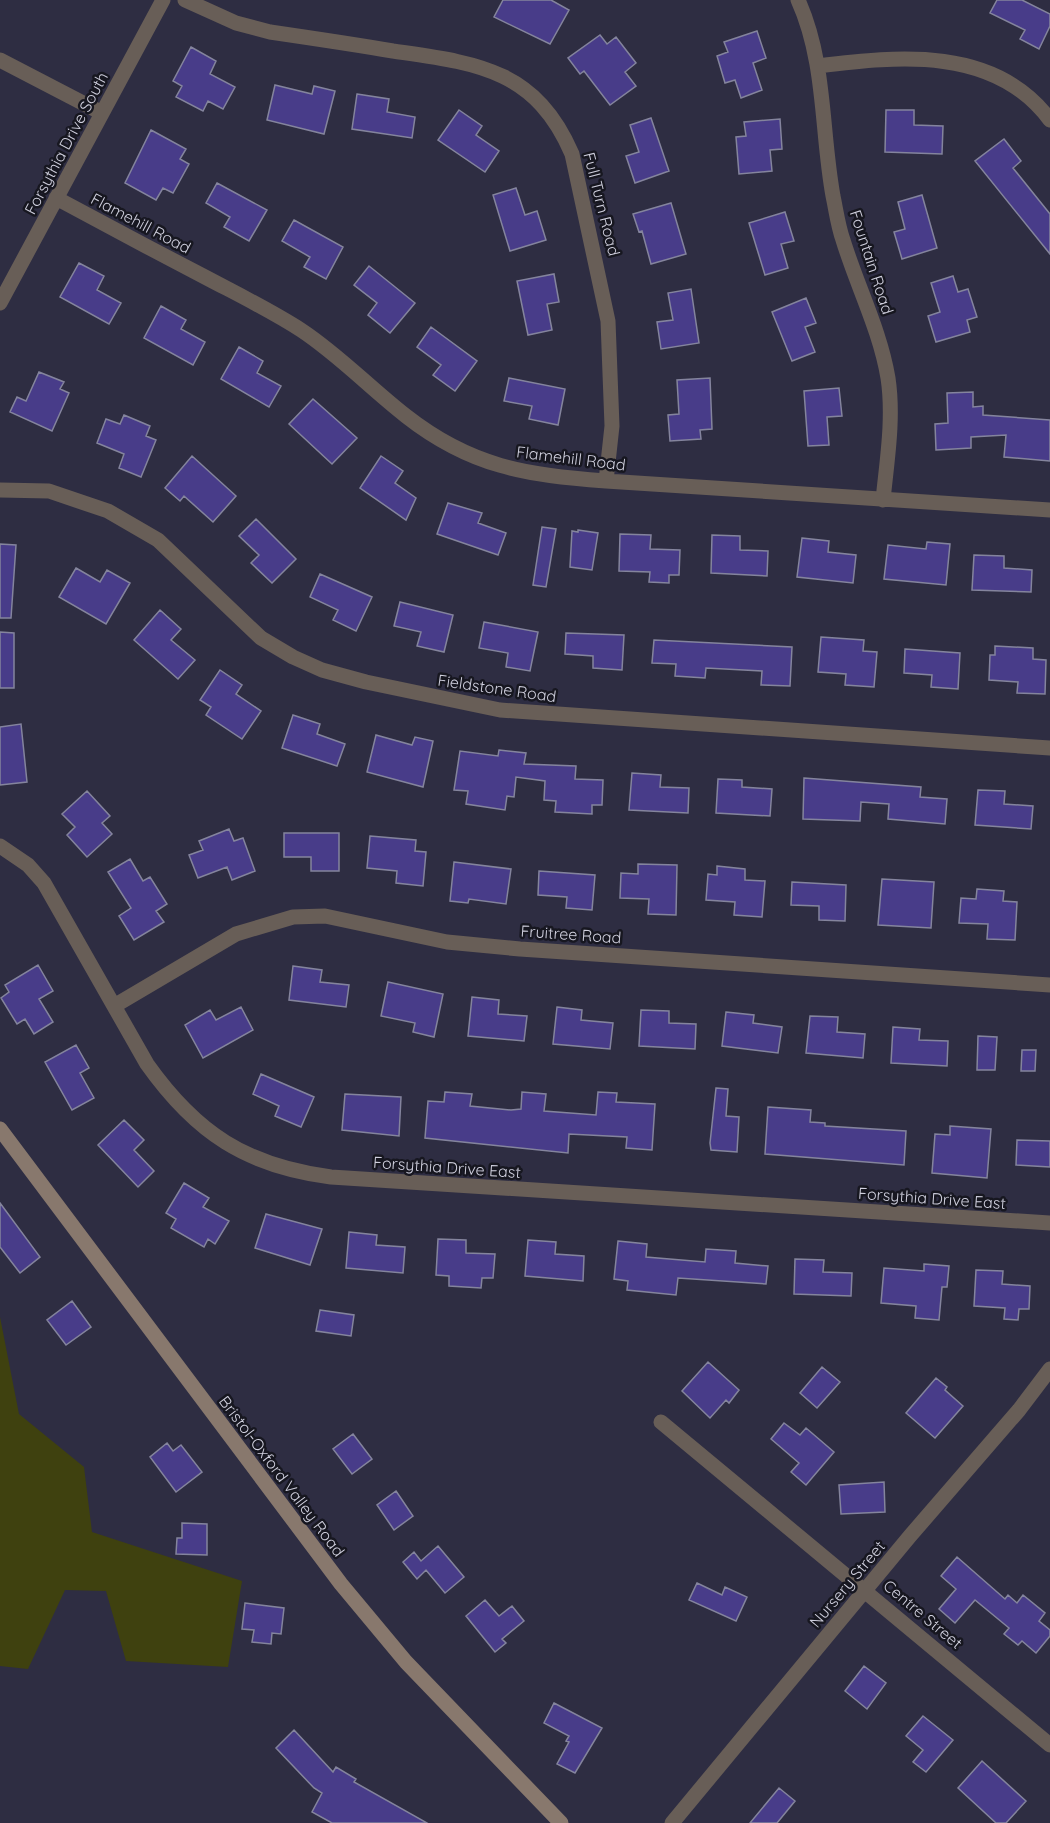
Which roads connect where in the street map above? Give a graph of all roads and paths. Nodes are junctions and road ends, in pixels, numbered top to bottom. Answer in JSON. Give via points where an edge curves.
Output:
{"nodes":[{"id":1,"x":163,"y":0,"type":"edge"},
{"id":2,"x":185,"y":0,"type":"edge"},
{"id":3,"x":798,"y":0,"type":"edge"},
{"id":4,"x":0,"y":60,"type":"edge"},
{"id":5,"x":818,"y":66,"type":"junction"},
{"id":6,"x":102,"y":113,"type":"junction"},
{"id":7,"x":1050,"y":120,"type":"edge"},
{"id":8,"x":56,"y":198,"type":"junction"},
{"id":9,"x":0,"y":303,"type":"edge"},
{"id":10,"x":606,"y":481,"type":"junction"},
{"id":11,"x":0,"y":490,"type":"edge"},
{"id":12,"x":883,"y":500,"type":"junction"},
{"id":13,"x":1050,"y":510,"type":"edge"},
{"id":14,"x":1050,"y":748,"type":"edge"},
{"id":15,"x":0,"y":846,"type":"edge"},
{"id":16,"x":1050,"y":985,"type":"edge"},
{"id":17,"x":114,"y":1006,"type":"junction"},
{"id":18,"x":0,"y":1129,"type":"edge"},
{"id":19,"x":1050,"y":1223,"type":"edge"},
{"id":20,"x":1050,"y":1369,"type":"edge"},
{"id":21,"x":661,"y":1422,"type":"dead end"},
{"id":22,"x":867,"y":1590,"type":"junction"},
{"id":23,"x":1050,"y":1745,"type":"edge"},
{"id":24,"x":561,"y":1823,"type":"edge"},
{"id":25,"x":672,"y":1823,"type":"edge"}],
"edges":[{"from":1,"to":6,"type":"street","name":"Forsythia Drive South"},
{"from":2,"to":10,"type":"street","name":"Full Turn Road","via":[[236,23],[270,32],[482,66],[524,88],[546,110],[572,154],[608,321],[612,426]]},
{"from":3,"to":5,"type":"street","name":"Fountain Road","via":[[808,21]]},
{"from":4,"to":6,"type":"street"},
{"from":5,"to":7,"type":"street","via":[[907,57],[950,62],[996,76],[1022,93]]},
{"from":5,"to":12,"type":"street","name":"Fountain Road","via":[[842,238],[887,377],[889,448]]},
{"from":6,"to":8,"type":"street","name":"Forsythia Drive South"},
{"from":8,"to":9,"type":"street","name":"Forsythia Drive South"},
{"from":8,"to":10,"type":"street","name":"Flamehill Road","via":[[301,330],[351,366],[405,416],[467,454],[531,474]]},
{"from":10,"to":12,"type":"street","name":"Flamehill Road"},
{"from":11,"to":14,"type":"street","name":"Fieldstone Road","via":[[49,491],[108,511],[158,540],[261,638],[322,670],[366,682],[444,700],[541,714]]},
{"from":12,"to":13,"type":"street","name":"Flamehill Road"},
{"from":15,"to":17,"type":"street","name":"Forsythia Drive East","via":[[28,865],[44,883]]},
{"from":16,"to":17,"type":"street","name":"Fruitree Road","via":[[520,949],[447,942],[325,916],[293,917],[247,930]]},
{"from":17,"to":19,"type":"street","name":"Forsythia Drive East","via":[[147,1064],[186,1113],[232,1149],[300,1173]]},
{"from":18,"to":24,"type":"main road","name":"Bristol-Oxford Valley Road","via":[[340,1584],[420,1677]]},
{"from":20,"to":22,"type":"street","name":"Nursery Street"},
{"from":21,"to":22,"type":"street","name":"Centre Street"},
{"from":22,"to":23,"type":"street","name":"Centre Street"},
{"from":22,"to":25,"type":"street","name":"Nursery Street"}]}
